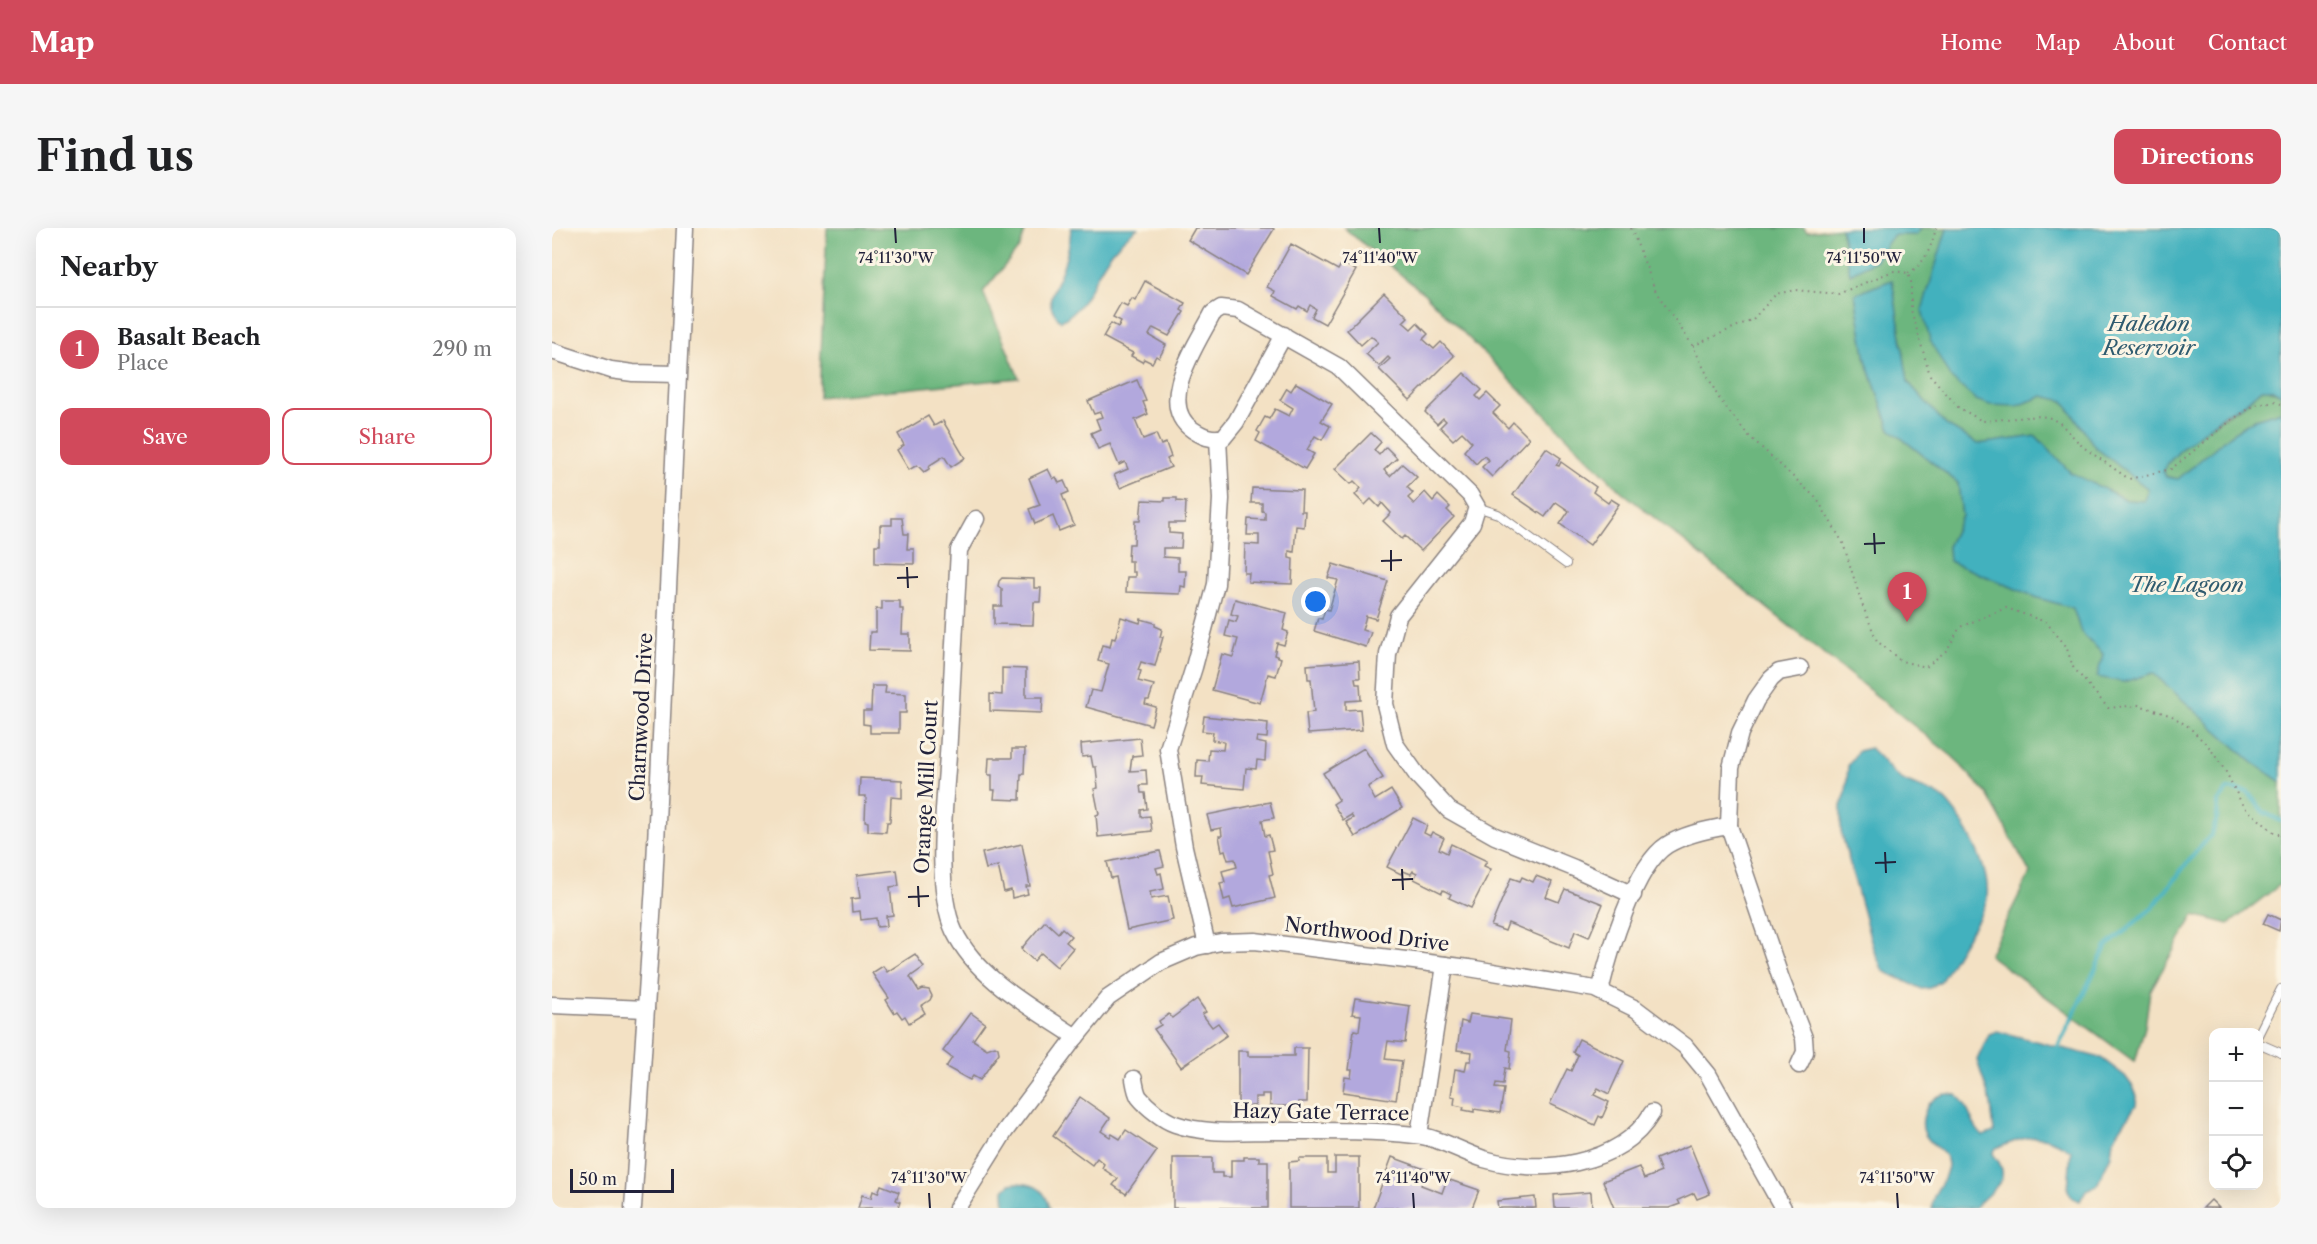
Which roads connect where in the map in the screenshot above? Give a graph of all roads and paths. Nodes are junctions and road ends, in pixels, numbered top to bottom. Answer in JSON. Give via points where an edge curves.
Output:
{"nodes":[{"id":1,"x":685,"y":228,"type":"edge"},
{"id":2,"x":1631,"y":228,"type":"edge"},
{"id":3,"x":1936,"y":228,"type":"edge"},
{"id":4,"x":1908,"y":273,"type":"junction"},
{"id":5,"x":1284,"y":335,"type":"junction"},
{"id":6,"x":1693,"y":346,"type":"junction"},
{"id":7,"x":552,"y":351,"type":"edge"},
{"id":8,"x":677,"y":374,"type":"junction"},
{"id":9,"x":2279,"y":403,"type":"edge"},
{"id":10,"x":1218,"y":438,"type":"junction"},
{"id":11,"x":1477,"y":507,"type":"junction"},
{"id":12,"x":976,"y":519,"type":"dead end"},
{"id":13,"x":1566,"y":564,"type":"dead end"},
{"id":14,"x":1800,"y":668,"type":"dead end"},
{"id":15,"x":1730,"y":826,"type":"junction"},
{"id":16,"x":2281,"y":834,"type":"edge"},
{"id":17,"x":1633,"y":895,"type":"junction"},
{"id":18,"x":1207,"y":945,"type":"junction"},
{"id":19,"x":1445,"y":965,"type":"junction"},
{"id":20,"x":2281,"y":989,"type":"edge"},
{"id":21,"x":1600,"y":991,"type":"junction"},
{"id":22,"x":552,"y":1005,"type":"edge"},
{"id":23,"x":646,"y":1009,"type":"junction"},
{"id":24,"x":2262,"y":1028,"type":"edge"},
{"id":25,"x":1076,"y":1037,"type":"junction"},
{"id":26,"x":2263,"y":1045,"type":"edge"},
{"id":27,"x":2281,"y":1053,"type":"edge"},
{"id":28,"x":1799,"y":1065,"type":"dead end"},
{"id":29,"x":1134,"y":1079,"type":"dead end"},
{"id":30,"x":1652,"y":1113,"type":"dead end"},
{"id":31,"x":1419,"y":1135,"type":"junction"},
{"id":32,"x":633,"y":1208,"type":"edge"},
{"id":33,"x":957,"y":1208,"type":"edge"},
{"id":34,"x":1783,"y":1208,"type":"edge"}],
"edges":[{"from":1,"to":8,"type":"street","name":"Charnwood Drive"},
{"from":2,"to":6,"type":"path","via":[[1656,292]]},
{"from":3,"to":4,"type":"path","via":[[1918,268]]},
{"from":4,"to":6,"type":"path","via":[[1893,271],[1838,294],[1795,290],[1776,294],[1753,319]]},
{"from":4,"to":9,"type":"path","via":[[1911,310],[1930,375],[1958,406],[1982,421],[2051,418],[2083,447],[2129,479],[2171,469],[2233,418],[2255,405]]},
{"from":5,"to":10,"type":"street","via":[[1236,422],[1223,438]]},
{"from":5,"to":10,"type":"street","via":[[1238,310],[1221,308],[1213,313],[1178,384],[1176,404],[1186,425],[1207,439]]},
{"from":5,"to":11,"type":"street","via":[[1339,367],[1470,495]]},
{"from":6,"to":16,"type":"path","via":[[1718,397],[1747,434],[1816,499],[1843,543],[1877,641],[1901,661],[1926,667],[1947,650],[1960,627],[2007,608],[2046,622],[2066,646],[2073,668],[2108,708],[2139,705],[2172,716],[2189,727],[2210,748],[2243,806]]},
{"from":7,"to":8,"type":"street","via":[[611,370]]},
{"from":8,"to":23,"type":"street","name":"Charnwood Drive"},
{"from":10,"to":18,"type":"street","via":[[1221,498],[1216,584],[1168,748],[1184,847]]},
{"from":11,"to":13,"type":"lane","via":[[1498,514]]},
{"from":11,"to":17,"type":"street","via":[[1472,523],[1398,616],[1388,654],[1385,704],[1395,744],[1449,810],[1495,836]]},
{"from":12,"to":25,"type":"street","name":"Orange Mill Court","via":[[959,550],[943,891],[954,930],[976,964],[1011,994]]},
{"from":14,"to":15,"type":"street","via":[[1779,672],[1771,679],[1740,733],[1731,768]]},
{"from":15,"to":17,"type":"street","via":[[1706,829],[1666,845]]},
{"from":15,"to":28,"type":"street","via":[[1804,1038],[1805,1052]]},
{"from":17,"to":21,"type":"street","via":[[1612,944]]},
{"from":18,"to":19,"type":"street","name":"Northwood Drive","via":[[1256,941]]},
{"from":18,"to":25,"type":"street","name":"Northwood Drive","via":[[1161,962],[1108,998]]},
{"from":19,"to":21,"type":"street","name":"Northwood Drive"},
{"from":19,"to":31,"type":"street"},
{"from":20,"to":24,"type":"lane"},
{"from":21,"to":34,"type":"street","name":"Northwood Drive","via":[[1636,1009],[1685,1046],[1708,1074]]},
{"from":22,"to":23,"type":"street"},
{"from":23,"to":32,"type":"street","name":"Charnwood Drive"},
{"from":25,"to":33,"type":"street","name":"Northwood Drive","via":[[1005,1131]]},
{"from":26,"to":27,"type":"lane"},
{"from":29,"to":31,"type":"street","name":"Hazy Gate Terrace","via":[[1138,1096],[1153,1110],[1173,1123],[1203,1131]]},
{"from":30,"to":31,"type":"street","name":"Hazy Gate Terrace","via":[[1644,1126],[1613,1148],[1574,1163],[1545,1166],[1484,1159]]}]}
